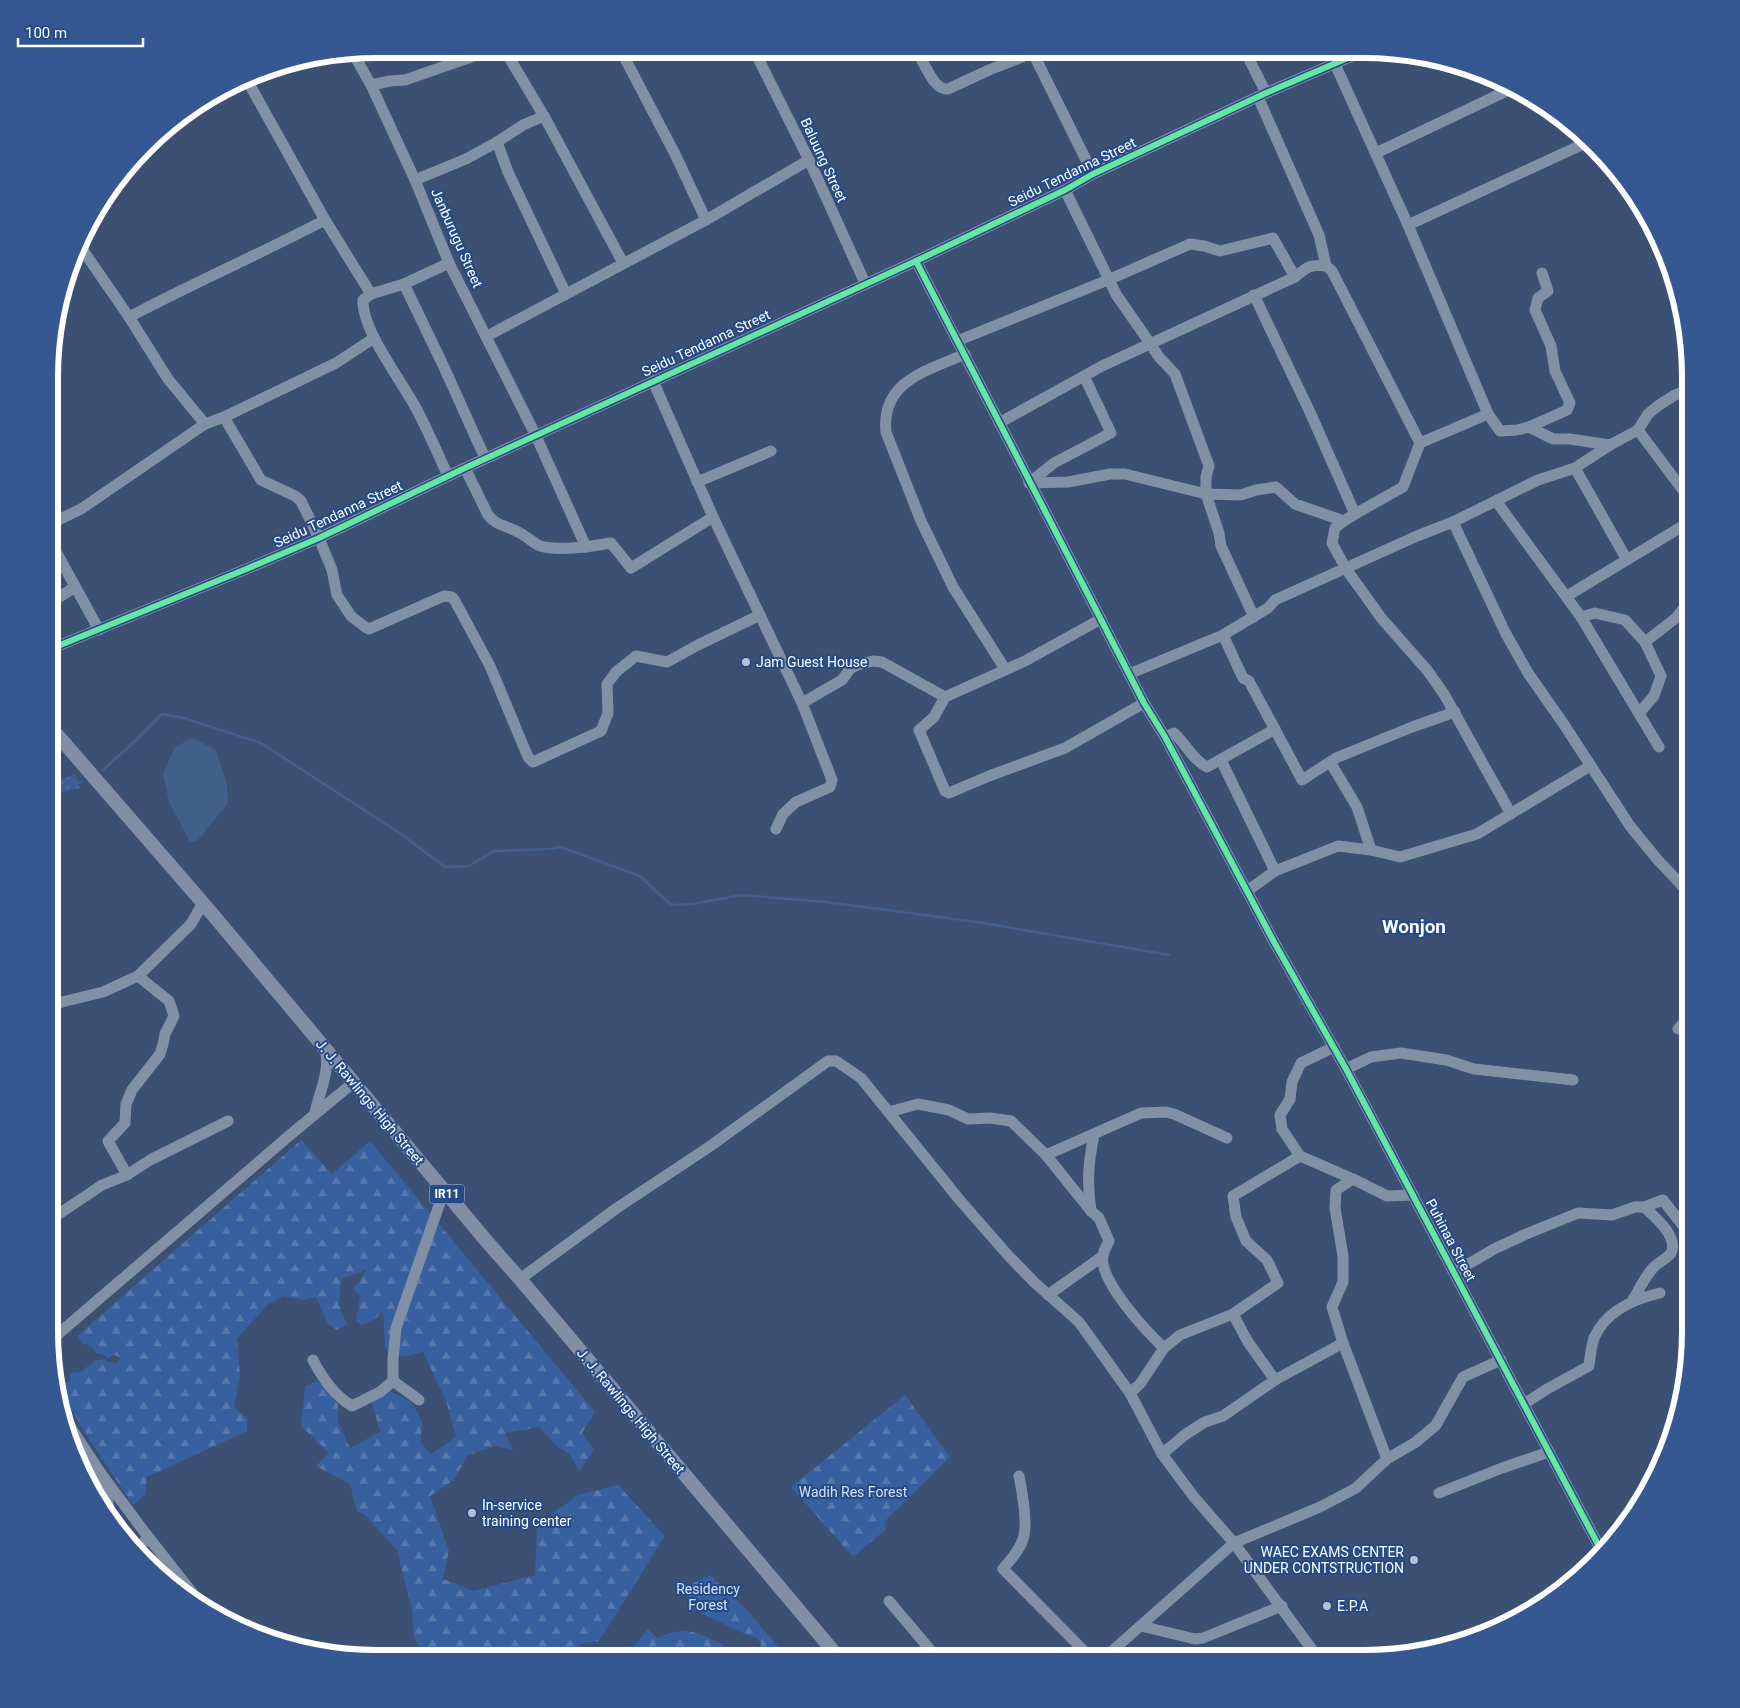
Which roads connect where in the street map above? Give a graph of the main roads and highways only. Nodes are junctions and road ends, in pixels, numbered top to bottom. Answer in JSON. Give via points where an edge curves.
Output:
{"nodes":[{"id":1,"x":57,"y":735,"type":"edge"},
{"id":2,"x":832,"y":1650,"type":"edge"}],
"edges":[{"from":1,"to":2,"type":"main road","name":"J. J. Rawlings High Street","number":"IR11","via":[[203,902]]}]}
